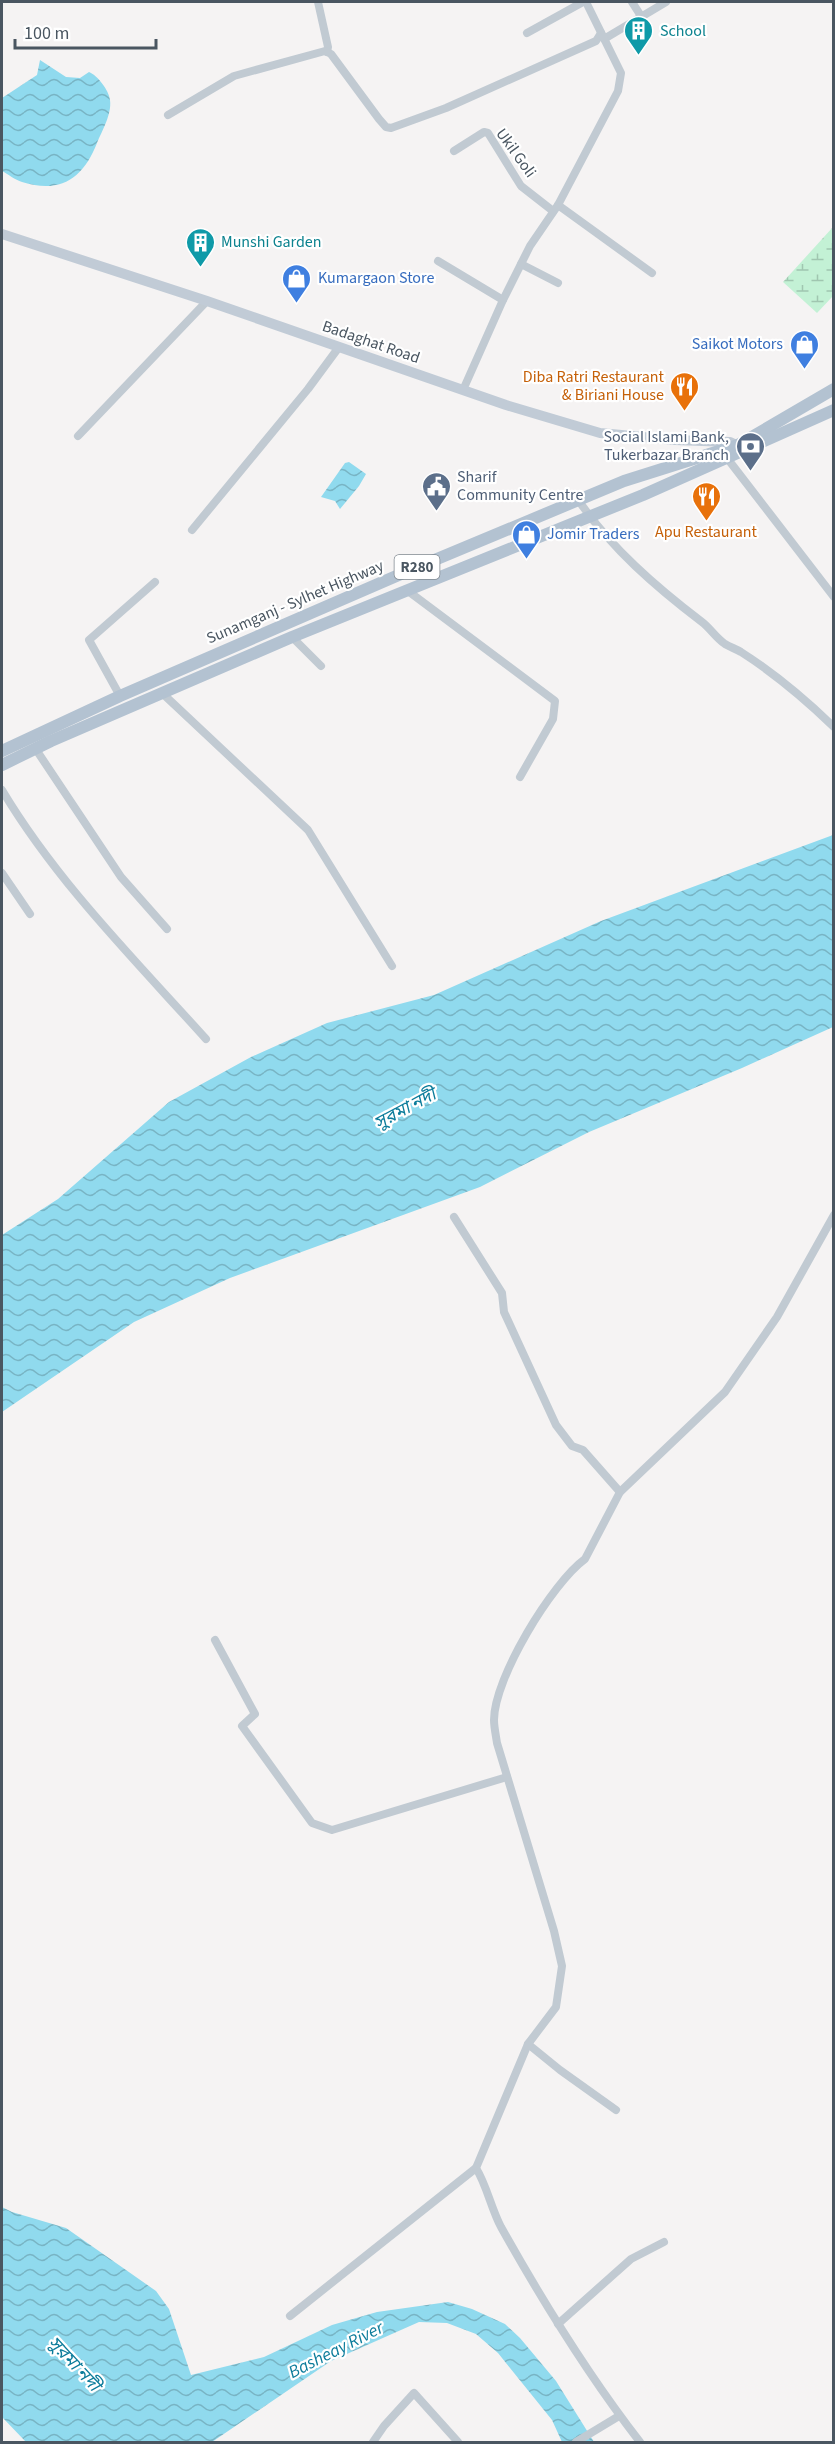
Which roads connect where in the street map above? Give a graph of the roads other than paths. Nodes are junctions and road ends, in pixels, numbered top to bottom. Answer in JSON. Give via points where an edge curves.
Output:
{"nodes":[{"id":1,"x":318,"y":2,"type":"edge"},
{"id":2,"x":585,"y":2,"type":"edge"},
{"id":3,"x":632,"y":2,"type":"edge"},
{"id":4,"x":666,"y":2,"type":"edge"},
{"id":5,"x":642,"y":16,"type":"junction"},
{"id":6,"x":527,"y":33,"type":"dead end"},
{"id":7,"x":603,"y":36,"type":"junction"},
{"id":8,"x":327,"y":52,"type":"junction"},
{"id":9,"x":168,"y":115,"type":"dead end"},
{"id":10,"x":454,"y":151,"type":"dead end"},
{"id":11,"x":556,"y":208,"type":"junction"},
{"id":12,"x":2,"y":234,"type":"edge"},
{"id":13,"x":438,"y":261,"type":"dead end"},
{"id":14,"x":521,"y":264,"type":"junction"},
{"id":15,"x":652,"y":273,"type":"dead end"},
{"id":16,"x":558,"y":283,"type":"dead end"},
{"id":17,"x":503,"y":300,"type":"junction"},
{"id":18,"x":207,"y":302,"type":"junction"},
{"id":19,"x":339,"y":347,"type":"junction"},
{"id":20,"x":834,"y":389,"type":"edge"},
{"id":21,"x":462,"y":390,"type":"junction"},
{"id":22,"x":834,"y":410,"type":"edge"},
{"id":23,"x":78,"y":436,"type":"dead end"},
{"id":24,"x":741,"y":448,"type":"junction"},
{"id":25,"x":727,"y":458,"type":"junction"},
{"id":26,"x":624,"y":482,"type":"junction"},
{"id":27,"x":632,"y":500,"type":"junction"},
{"id":28,"x":579,"y":501,"type":"junction"},
{"id":29,"x":590,"y":517,"type":"junction"},
{"id":30,"x":192,"y":530,"type":"dead end"},
{"id":31,"x":473,"y":544,"type":"junction"},
{"id":32,"x":480,"y":561,"type":"junction"},
{"id":33,"x":155,"y":582,"type":"dead end"},
{"id":34,"x":408,"y":591,"type":"junction"},
{"id":35,"x":834,"y":597,"type":"edge"},
{"id":36,"x":292,"y":637,"type":"junction"},
{"id":37,"x":321,"y":666,"type":"dead end"},
{"id":38,"x":162,"y":693,"type":"junction"},
{"id":39,"x":120,"y":696,"type":"junction"},
{"id":40,"x":834,"y":726,"type":"edge"},
{"id":41,"x":35,"y":748,"type":"junction"},
{"id":42,"x":2,"y":751,"type":"edge"},
{"id":43,"x":2,"y":765,"type":"edge"},
{"id":44,"x":520,"y":777,"type":"dead end"},
{"id":45,"x":2,"y":790,"type":"edge"},
{"id":46,"x":2,"y":873,"type":"edge"},
{"id":47,"x":30,"y":914,"type":"dead end"},
{"id":48,"x":167,"y":929,"type":"dead end"},
{"id":49,"x":392,"y":966,"type":"dead end"},
{"id":50,"x":206,"y":1039,"type":"dead end"},
{"id":51,"x":834,"y":1215,"type":"edge"},
{"id":52,"x":454,"y":1217,"type":"dead end"},
{"id":53,"x":620,"y":1492,"type":"junction"},
{"id":54,"x":214,"y":1640,"type":"dead end"},
{"id":55,"x":507,"y":1777,"type":"junction"},
{"id":56,"x":528,"y":2044,"type":"junction"},
{"id":57,"x":616,"y":2110,"type":"dead end"},
{"id":58,"x":476,"y":2168,"type":"junction"},
{"id":59,"x":664,"y":2242,"type":"dead end"},
{"id":60,"x":290,"y":2316,"type":"dead end"},
{"id":61,"x":558,"y":2324,"type":"junction"},
{"id":62,"x":619,"y":2416,"type":"junction"},
{"id":63,"x":373,"y":2442,"type":"edge"},
{"id":64,"x":458,"y":2442,"type":"edge"},
{"id":65,"x":576,"y":2442,"type":"edge"},
{"id":66,"x":640,"y":2442,"type":"edge"}],
"edges":[{"from":1,"to":8,"type":"street"},
{"from":2,"to":6,"type":"street"},
{"from":2,"to":7,"type":"street"},
{"from":3,"to":5,"type":"street"},
{"from":4,"to":5,"type":"street"},
{"from":5,"to":7,"type":"street"},
{"from":7,"to":8,"type":"street","via":[[446,108],[391,128],[379,119]]},
{"from":7,"to":11,"type":"street","via":[[621,73],[618,91]]},
{"from":8,"to":9,"type":"street","via":[[234,76]]},
{"from":10,"to":11,"type":"street","name":"Ukil Goli","via":[[488,133],[521,186]]},
{"from":11,"to":14,"type":"street"},
{"from":11,"to":15,"type":"street"},
{"from":12,"to":18,"type":"main road","name":"Badaghat Road"},
{"from":13,"to":17,"type":"street"},
{"from":14,"to":16,"type":"street"},
{"from":14,"to":17,"type":"street"},
{"from":17,"to":21,"type":"street"},
{"from":18,"to":19,"type":"main road","name":"Badaghat Road"},
{"from":18,"to":23,"type":"street"},
{"from":19,"to":21,"type":"main road","name":"Badaghat Road"},
{"from":19,"to":30,"type":"street"},
{"from":20,"to":24,"type":"main road","name":"Sunamganj - Sylhet Highway","number":"R280"},
{"from":21,"to":24,"type":"main road","name":"Badaghat Road","via":[[600,433],[730,442]]},
{"from":22,"to":24,"type":"main road","name":"Sunamganj - Sylhet Highway","number":"R280"},
{"from":24,"to":25,"type":"main road","name":"Sunamganj - Sylhet Highway","number":"R280"},
{"from":24,"to":26,"type":"main road","name":"Sunamganj - Sylhet Highway","number":"R280"},
{"from":25,"to":27,"type":"main road","name":"Sunamganj - Sylhet Highway","number":"R280"},
{"from":25,"to":35,"type":"street"},
{"from":26,"to":27,"type":"main road"},
{"from":26,"to":28,"type":"main road","name":"Sunamganj - Sylhet Highway","number":"R280"},
{"from":27,"to":29,"type":"main road","name":"Sunamganj - Sylhet Highway","number":"R280"},
{"from":28,"to":29,"type":"street"},
{"from":28,"to":31,"type":"main road","name":"Sunamganj - Sylhet Highway","number":"R280"},
{"from":29,"to":32,"type":"main road","name":"Sunamganj - Sylhet Highway","number":"R280"},
{"from":29,"to":40,"type":"street","via":[[670,598],[725,644],[786,683]]},
{"from":31,"to":32,"type":"main road"},
{"from":31,"to":39,"type":"main road","name":"Sunamganj - Sylhet Highway","number":"R280"},
{"from":32,"to":34,"type":"main road","name":"Sunamganj - Sylhet Highway","number":"R280"},
{"from":33,"to":39,"type":"street","via":[[89,640]]},
{"from":34,"to":36,"type":"main road","name":"Sunamganj - Sylhet Highway","number":"R280"},
{"from":34,"to":44,"type":"street","via":[[555,701],[553,718]]},
{"from":36,"to":37,"type":"street"},
{"from":36,"to":38,"type":"main road","name":"Sunamganj - Sylhet Highway","number":"R280"},
{"from":38,"to":41,"type":"main road","name":"Sunamganj - Sylhet Highway","number":"R280"},
{"from":38,"to":49,"type":"street","via":[[308,830]]},
{"from":39,"to":42,"type":"main road","name":"Sunamganj - Sylhet Highway","number":"R280"},
{"from":41,"to":43,"type":"main road","name":"Sunamganj - Sylhet Highway","number":"R280"},
{"from":41,"to":48,"type":"street","via":[[121,877]]},
{"from":45,"to":50,"type":"street","via":[[55,869]]},
{"from":46,"to":47,"type":"street"},
{"from":51,"to":53,"type":"street","via":[[777,1317],[725,1392]]},
{"from":52,"to":53,"type":"street","via":[[502,1293],[504,1312],[556,1425]]},
{"from":53,"to":55,"type":"street","via":[[585,1559],[576,1565],[531,1627],[499,1694],[494,1719]]},
{"from":54,"to":55,"type":"street","via":[[255,1714],[242,1726],[312,1823],[332,1830]]},
{"from":55,"to":56,"type":"street","via":[[562,1966],[556,2007]]},
{"from":56,"to":57,"type":"street"},
{"from":56,"to":58,"type":"street"},
{"from":58,"to":60,"type":"street"},
{"from":58,"to":61,"type":"street","via":[[499,2224]]},
{"from":59,"to":61,"type":"street","via":[[632,2259]]},
{"from":61,"to":62,"type":"street"},
{"from":62,"to":65,"type":"street"},
{"from":62,"to":66,"type":"street"},
{"from":63,"to":64,"type":"street","via":[[414,2393]]}]}
